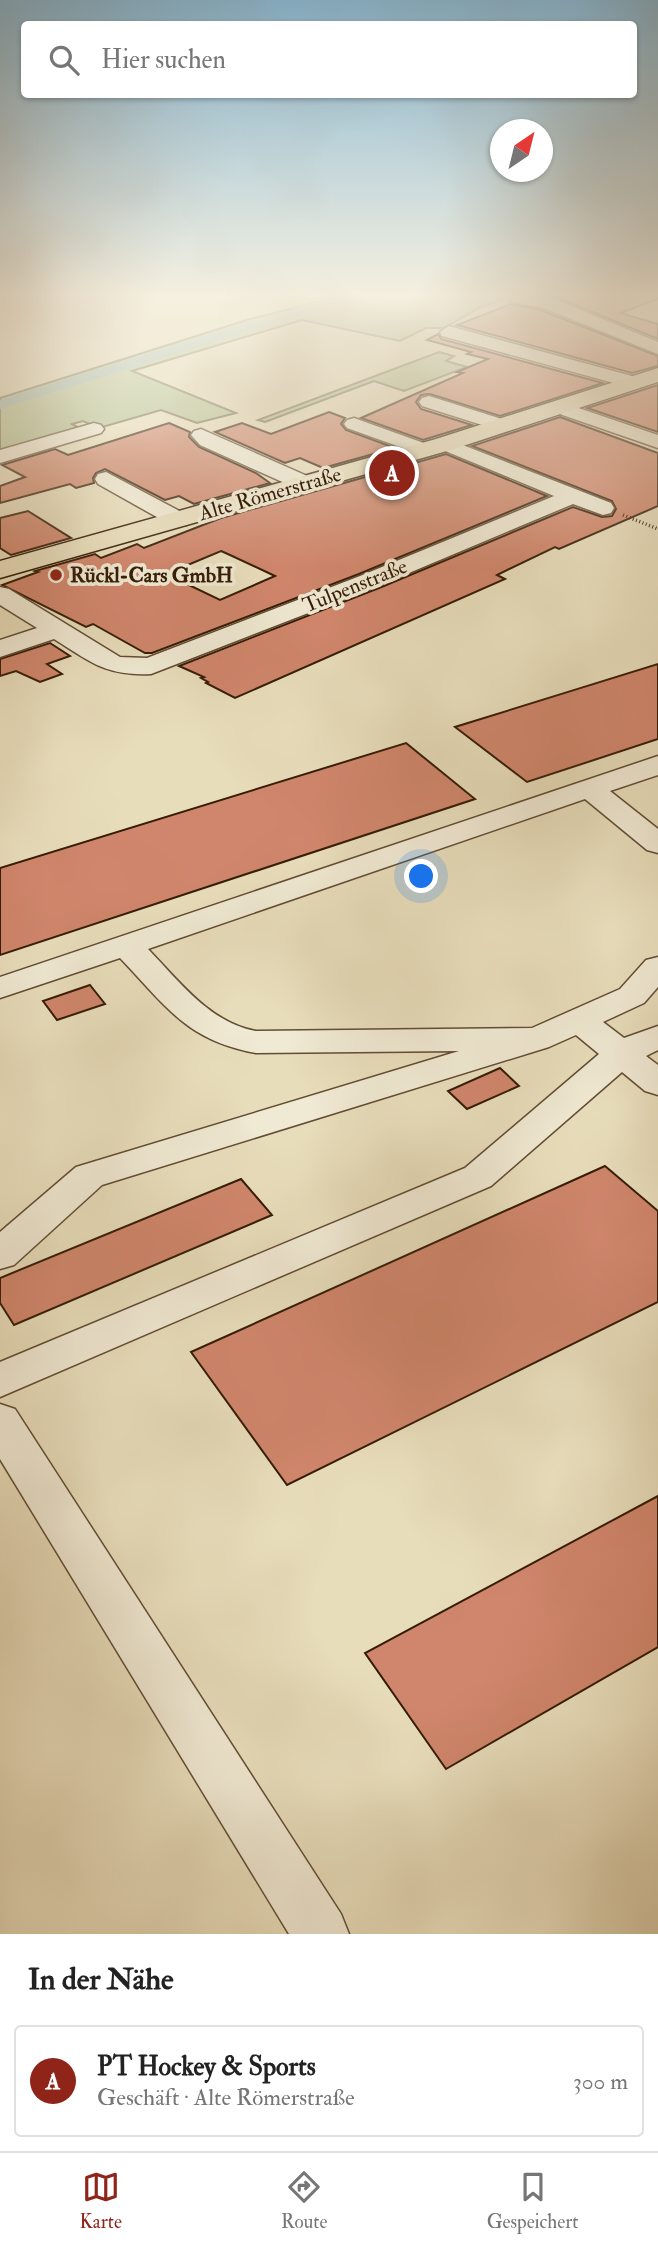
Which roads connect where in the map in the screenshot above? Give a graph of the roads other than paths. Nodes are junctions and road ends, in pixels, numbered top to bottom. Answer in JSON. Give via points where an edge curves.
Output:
{"nodes":[{"id":1,"x":619,"y":386,"type":"edge"},
{"id":2,"x":429,"y":402,"type":"dead end"},
{"id":3,"x":558,"y":407,"type":"junction"},
{"id":4,"x":354,"y":424,"type":"dead end"},
{"id":5,"x":501,"y":425,"type":"junction"},
{"id":6,"x":94,"y":429,"type":"dead end"},
{"id":7,"x":201,"y":435,"type":"dead end"},
{"id":8,"x":658,"y":442,"type":"edge"},
{"id":9,"x":435,"y":447,"type":"junction"},
{"id":10,"x":0,"y":457,"type":"edge"},
{"id":11,"x":106,"y":480,"type":"dead end"},
{"id":12,"x":306,"y":484,"type":"junction"},
{"id":13,"x":573,"y":496,"type":"junction"},
{"id":14,"x":603,"y":508,"type":"road end"},
{"id":15,"x":179,"y":520,"type":"junction"},
{"id":16,"x":3,"y":567,"type":"edge"},
{"id":17,"x":0,"y":594,"type":"edge"},
{"id":18,"x":57,"y":629,"type":"junction"},
{"id":19,"x":0,"y":649,"type":"edge"},
{"id":20,"x":658,"y":765,"type":"edge"},
{"id":21,"x":589,"y":788,"type":"junction"},
{"id":22,"x":658,"y":845,"type":"edge"},
{"id":23,"x":127,"y":946,"type":"junction"},
{"id":24,"x":658,"y":967,"type":"edge"},
{"id":25,"x":0,"y":988,"type":"edge"},
{"id":26,"x":579,"y":1020,"type":"junction"},
{"id":27,"x":658,"y":1037,"type":"edge"},
{"id":28,"x":537,"y":1039,"type":"junction"},
{"id":29,"x":622,"y":1053,"type":"junction"},
{"id":30,"x":658,"y":1083,"type":"edge"},
{"id":31,"x":0,"y":1255,"type":"edge"},
{"id":32,"x":0,"y":1380,"type":"edge"},
{"id":33,"x":0,"y":1421,"type":"edge"},
{"id":34,"x":321,"y":1934,"type":"edge"}],
"edges":[{"from":1,"to":3,"type":"main road","name":"Alte Römerstraße"},
{"from":2,"to":5,"type":"street"},
{"from":3,"to":5,"type":"main road","name":"Alte Römerstraße"},
{"from":3,"to":8,"type":"street"},
{"from":4,"to":9,"type":"street"},
{"from":5,"to":9,"type":"main road","name":"Alte Römerstraße"},
{"from":6,"to":10,"type":"street"},
{"from":7,"to":12,"type":"street"},
{"from":9,"to":12,"type":"main road","name":"Alte Römerstraße"},
{"from":9,"to":13,"type":"street"},
{"from":11,"to":15,"type":"street"},
{"from":12,"to":15,"type":"main road","name":"Alte Römerstraße"},
{"from":13,"to":14,"type":"street"},
{"from":13,"to":18,"type":"street","name":"Tulpenstraße","via":[[159,664],[134,668],[111,663]]},
{"from":15,"to":16,"type":"main road","name":"Alte Römerstraße"},
{"from":17,"to":18,"type":"street"},
{"from":18,"to":19,"type":"street"},
{"from":20,"to":21,"type":"street"},
{"from":21,"to":22,"type":"street"},
{"from":21,"to":23,"type":"street"},
{"from":23,"to":25,"type":"street"},
{"from":23,"to":28,"type":"street","via":[[185,1005],[230,1037],[256,1042]]},
{"from":24,"to":26,"type":"street","via":[[632,996]]},
{"from":26,"to":28,"type":"street"},
{"from":26,"to":29,"type":"street"},
{"from":27,"to":29,"type":"street"},
{"from":28,"to":31,"type":"street","via":[[89,1177]]},
{"from":29,"to":30,"type":"street"},
{"from":29,"to":32,"type":"street","via":[[478,1177]]},
{"from":33,"to":34,"type":"street"}]}
